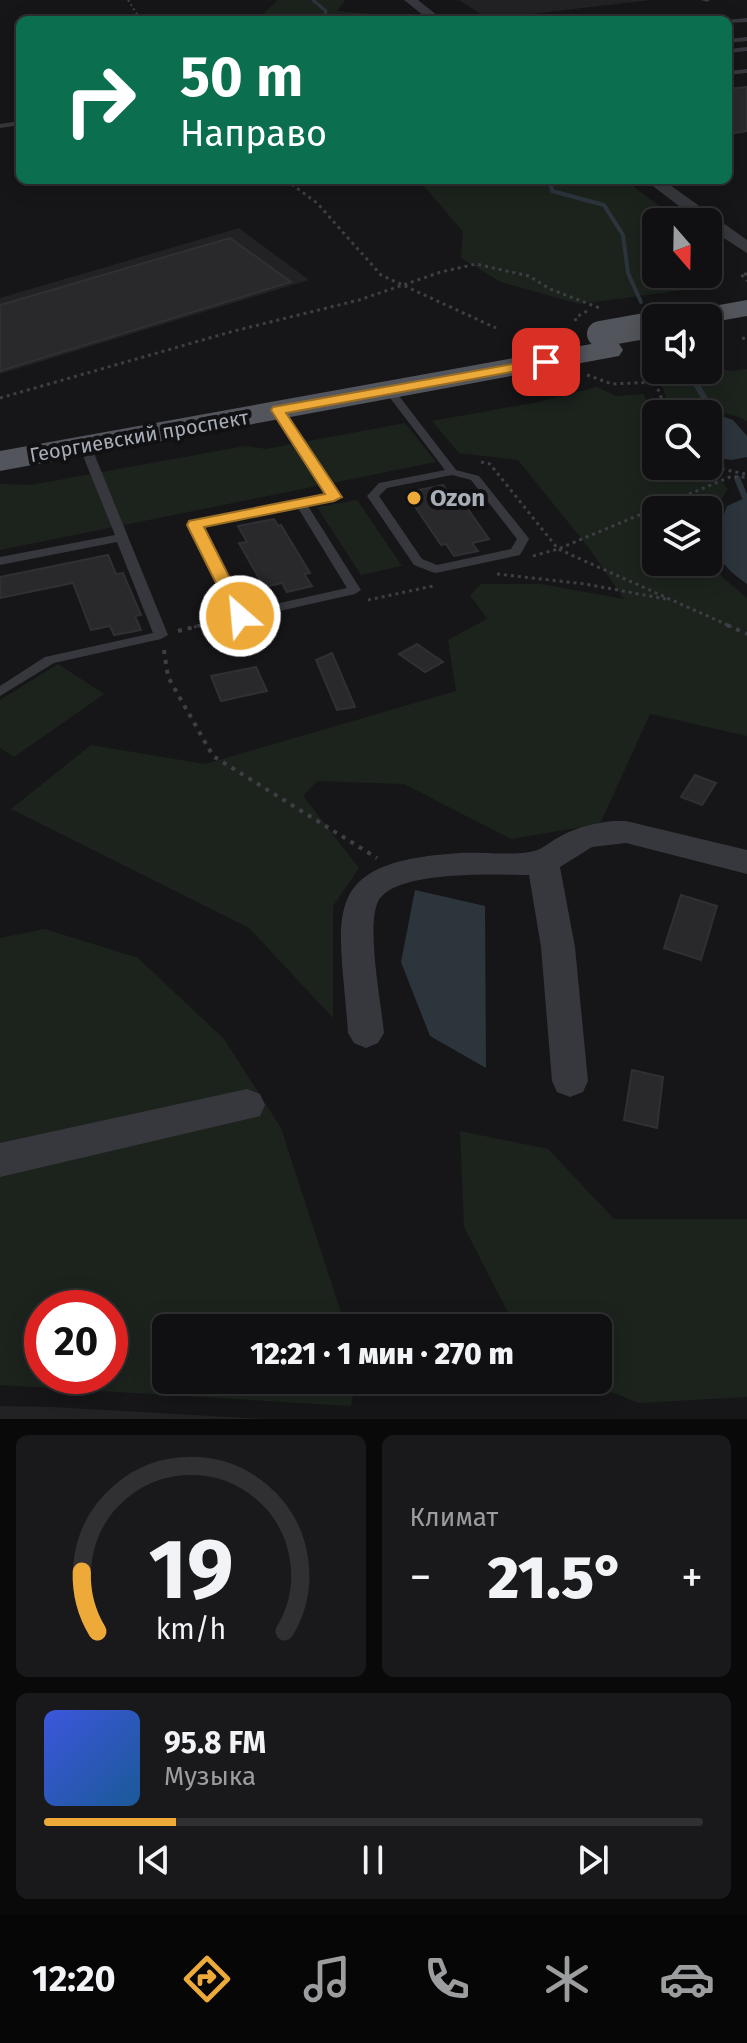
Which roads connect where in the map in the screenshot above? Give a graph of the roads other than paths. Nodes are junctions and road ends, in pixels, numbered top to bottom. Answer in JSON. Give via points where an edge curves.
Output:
{"nodes":[{"id":1,"x":393,"y":0,"type":"edge"},
{"id":2,"x":410,"y":0,"type":"edge"},
{"id":3,"x":413,"y":16,"type":"edge"},
{"id":4,"x":432,"y":16,"type":"edge"},
{"id":5,"x":647,"y":184,"type":"edge"},
{"id":6,"x":672,"y":208,"type":"edge"},
{"id":7,"x":747,"y":248,"type":"edge"},
{"id":8,"x":722,"y":250,"type":"edge"},
{"id":9,"x":747,"y":271,"type":"edge"},
{"id":10,"x":747,"y":308,"type":"edge"},
{"id":11,"x":722,"y":317,"type":"edge"},
{"id":12,"x":642,"y":326,"type":"edge"},
{"id":13,"x":722,"y":329,"type":"edge"},
{"id":14,"x":604,"y":331,"type":"junction"},
{"id":15,"x":745,"y":334,"type":"edge"},
{"id":16,"x":642,"y":339,"type":"edge"},
{"id":17,"x":389,"y":390,"type":"junction"},
{"id":18,"x":278,"y":410,"type":"junction"},
{"id":19,"x":0,"y":440,"type":"edge"},
{"id":20,"x":85,"y":446,"type":"junction"},
{"id":21,"x":0,"y":461,"type":"edge"},
{"id":22,"x":452,"y":472,"type":"junction"},
{"id":23,"x":301,"y":503,"type":"junction"},
{"id":24,"x":122,"y":537,"type":"junction"},
{"id":25,"x":0,"y":561,"type":"edge"},
{"id":26,"x":0,"y":692,"type":"edge"},
{"id":27,"x":747,"y":862,"type":"edge"},
{"id":28,"x":543,"y":863,"type":"junction"},
{"id":29,"x":366,"y":1033,"type":"dead end"},
{"id":30,"x":570,"y":1081,"type":"dead end"},
{"id":31,"x":247,"y":1105,"type":"dead end"},
{"id":32,"x":0,"y":1160,"type":"edge"}],
"edges":[{"from":1,"to":3,"type":"street"},
{"from":2,"to":4,"type":"street"},
{"from":5,"to":6,"type":"street"},
{"from":5,"to":7,"type":"street"},
{"from":8,"to":9,"type":"street"},
{"from":10,"to":11,"type":"main road"},
{"from":12,"to":14,"type":"main road","name":"Георгиевский проспект","bridge":true},
{"from":13,"to":15,"type":"main road"},
{"from":14,"to":16,"type":"main road","name":"Георгиевский проспект"},
{"from":14,"to":17,"type":"main road","name":"Георгиевский проспект"},
{"from":14,"to":19,"type":"main road","name":"Георгиевский проспект"},
{"from":17,"to":18,"type":"main road","name":"Георгиевский проспект"},
{"from":17,"to":22,"type":"lane"},
{"from":18,"to":20,"type":"main road","name":"Георгиевский проспект"},
{"from":18,"to":23,"type":"lane","via":[[334,497]]},
{"from":20,"to":21,"type":"main road","name":"Георгиевский проспект"},
{"from":20,"to":24,"type":"lane"},
{"from":22,"to":22,"type":"lane","via":[[475,478],[523,539],[516,552],[436,569],[418,562],[373,496],[383,485]]},
{"from":23,"to":23,"type":"lane","via":[[195,525],[240,616],[355,590]]},
{"from":24,"to":25,"type":"lane"},
{"from":24,"to":26,"type":"lane","via":[[161,635],[50,660]]},
{"from":27,"to":28,"type":"street","via":[[606,831],[580,838]]},
{"from":28,"to":29,"type":"street","via":[[399,871],[372,885],[361,901],[359,929]]},
{"from":28,"to":30,"type":"street","via":[[558,947]]},
{"from":31,"to":32,"type":"street"}]}
